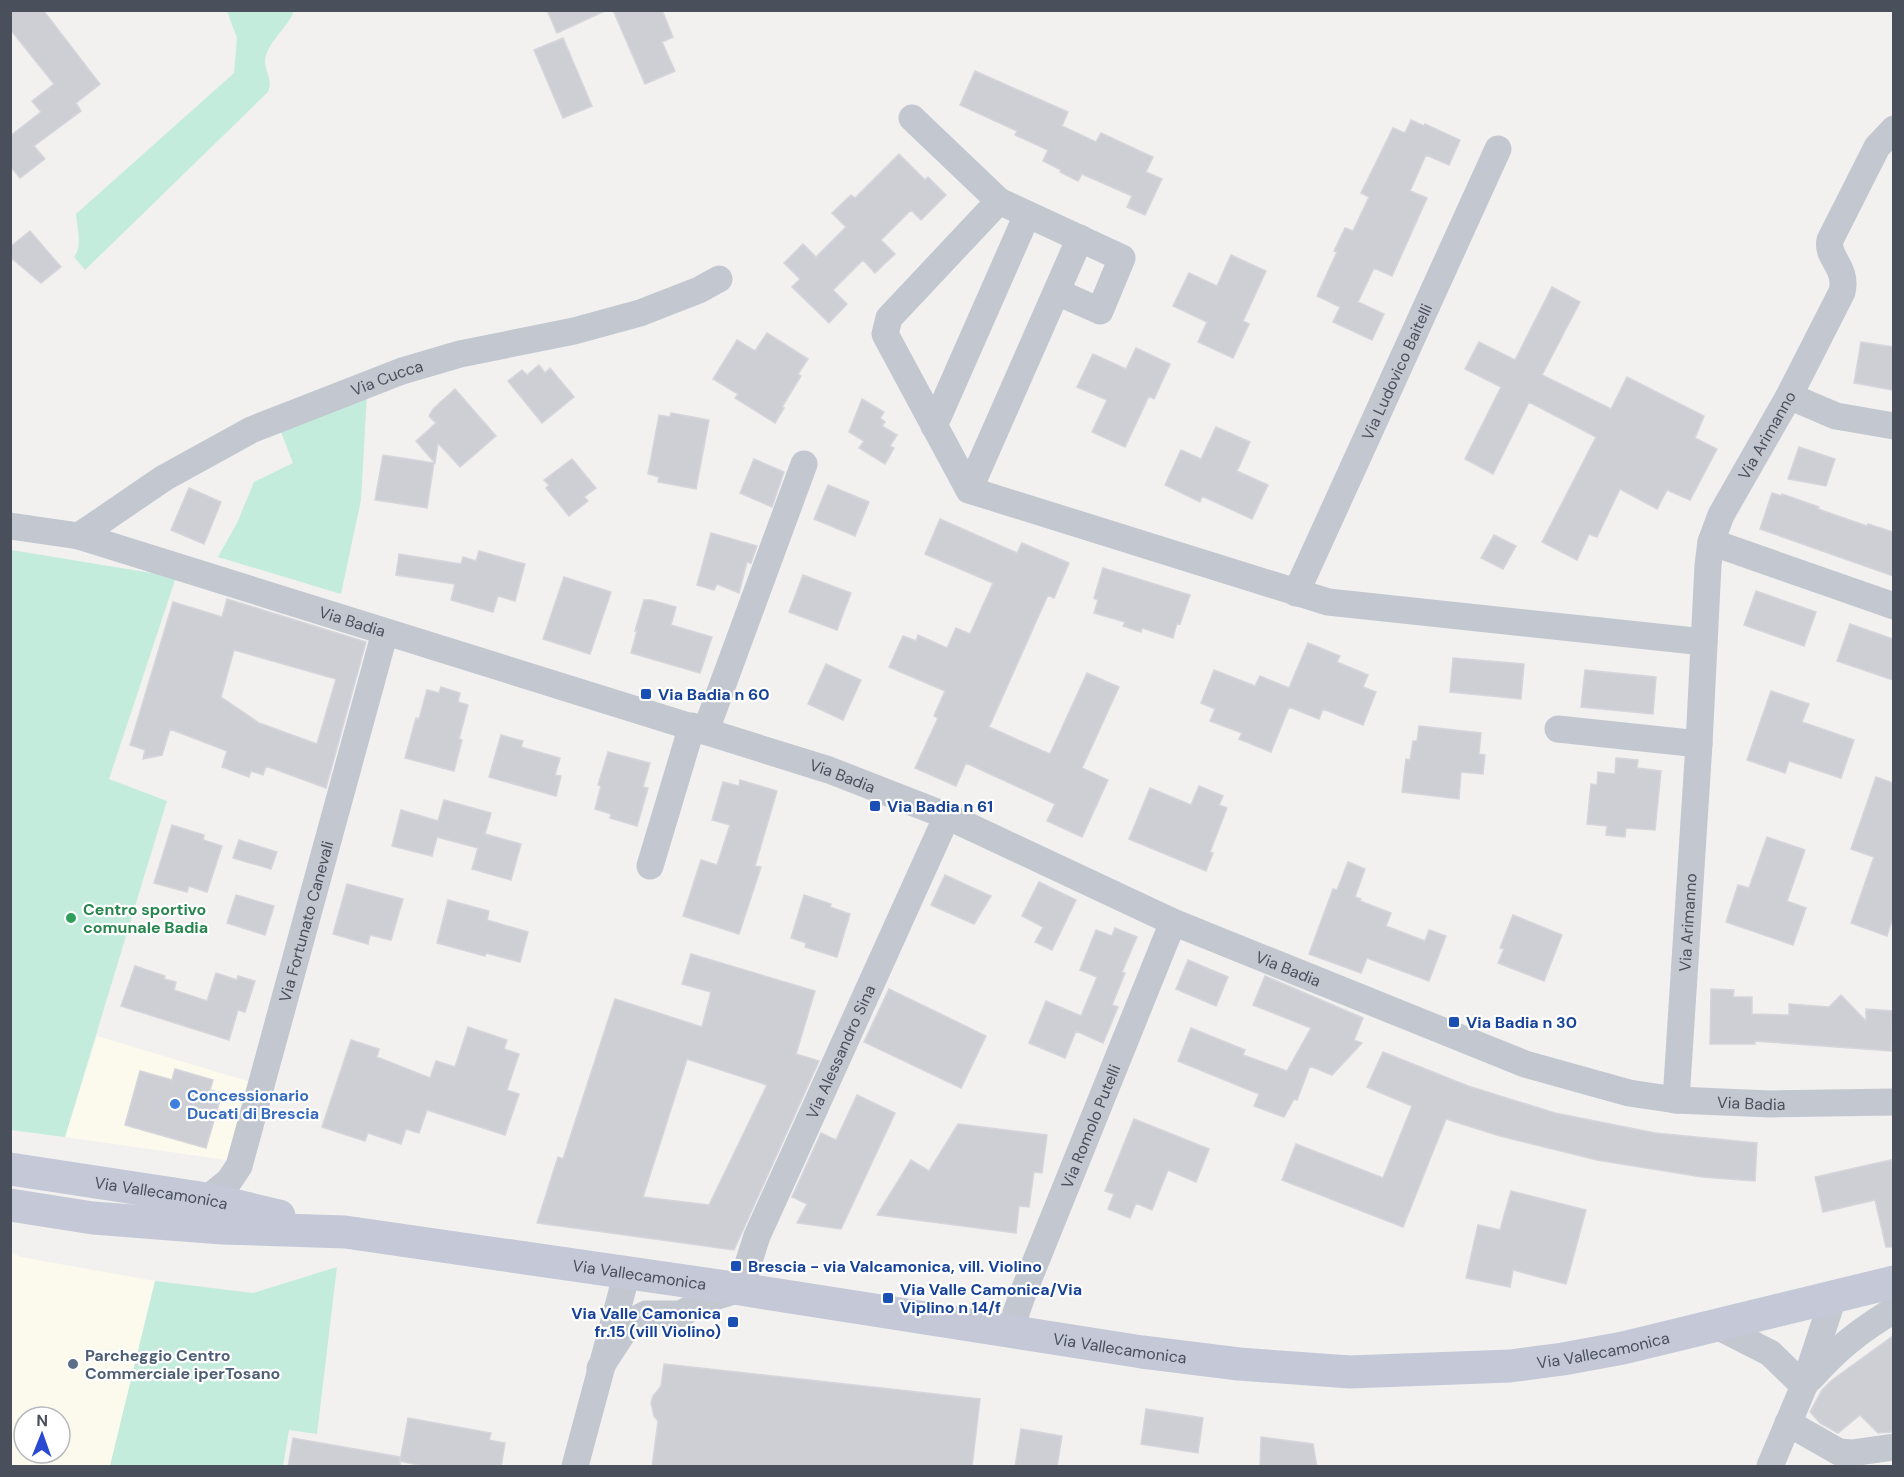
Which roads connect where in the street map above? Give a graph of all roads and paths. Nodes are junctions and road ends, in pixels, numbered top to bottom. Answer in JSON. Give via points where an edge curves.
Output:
{"nodes":[{"id":1,"x":912,"y":118,"type":"dead end"},
{"id":2,"x":1885,"y":138,"type":"edge"},
{"id":3,"x":1498,"y":150,"type":"dead end"},
{"id":4,"x":999,"y":201,"type":"junction"},
{"id":5,"x":1027,"y":215,"type":"junction"},
{"id":6,"x":1080,"y":238,"type":"junction"},
{"id":7,"x":720,"y":279,"type":"dead end"},
{"id":8,"x":1057,"y":292,"type":"junction"},
{"id":9,"x":1789,"y":396,"type":"junction"},
{"id":10,"x":934,"y":426,"type":"junction"},
{"id":11,"x":1893,"y":426,"type":"edge"},
{"id":12,"x":804,"y":464,"type":"dead end"},
{"id":13,"x":969,"y":490,"type":"junction"},
{"id":14,"x":10,"y":526,"type":"edge"},
{"id":15,"x":79,"y":537,"type":"junction"},
{"id":16,"x":1711,"y":542,"type":"junction"},
{"id":17,"x":1296,"y":593,"type":"junction"},
{"id":18,"x":1893,"y":606,"type":"edge"},
{"id":19,"x":385,"y":632,"type":"junction"},
{"id":20,"x":1704,"y":642,"type":"junction"},
{"id":21,"x":699,"y":728,"type":"junction"},
{"id":22,"x":1558,"y":729,"type":"dead end"},
{"id":23,"x":1699,"y":744,"type":"junction"},
{"id":24,"x":947,"y":816,"type":"junction"},
{"id":25,"x":650,"y":866,"type":"dead end"},
{"id":26,"x":1173,"y":922,"type":"junction"},
{"id":27,"x":1676,"y":1100,"type":"junction"},
{"id":28,"x":1893,"y":1102,"type":"edge"},
{"id":29,"x":10,"y":1169,"type":"edge"},
{"id":30,"x":207,"y":1199,"type":"junction"},
{"id":31,"x":10,"y":1205,"type":"edge"},
{"id":32,"x":345,"y":1232,"type":"junction"},
{"id":33,"x":627,"y":1273,"type":"junction"},
{"id":34,"x":1893,"y":1282,"type":"edge"},
{"id":35,"x":740,"y":1289,"type":"junction"},
{"id":36,"x":1833,"y":1298,"type":"junction"},
{"id":37,"x":1893,"y":1310,"type":"edge"},
{"id":38,"x":1715,"y":1325,"type":"junction"},
{"id":39,"x":1014,"y":1332,"type":"junction"},
{"id":40,"x":600,"y":1368,"type":"junction"},
{"id":41,"x":1804,"y":1386,"type":"junction"},
{"id":42,"x":1788,"y":1423,"type":"junction"},
{"id":43,"x":1893,"y":1447,"type":"edge"},
{"id":44,"x":575,"y":1467,"type":"edge"},
{"id":45,"x":1770,"y":1467,"type":"edge"}],
"edges":[{"from":1,"to":4,"type":"street"},
{"from":2,"to":9,"type":"street","name":"Via Arimanno","via":[[1830,240],[1830,251],[1843,276],[1842,292]]},
{"from":3,"to":17,"type":"street","name":"Via Ludovico Baitelli"},
{"from":4,"to":5,"type":"street"},
{"from":4,"to":10,"type":"street","via":[[889,318],[885,334]]},
{"from":5,"to":6,"type":"street"},
{"from":5,"to":10,"type":"street"},
{"from":6,"to":8,"type":"street"},
{"from":6,"to":8,"type":"street","via":[[1122,258],[1100,311]]},
{"from":7,"to":15,"type":"street","name":"Via Cucca","via":[[640,313],[402,371],[251,430],[164,478]]},
{"from":8,"to":13,"type":"street"},
{"from":9,"to":11,"type":"street","via":[[1825,412]]},
{"from":9,"to":16,"type":"street","name":"Via Arimanno","via":[[1721,515]]},
{"from":10,"to":13,"type":"street"},
{"from":12,"to":21,"type":"street"},
{"from":13,"to":17,"type":"street"},
{"from":14,"to":15,"type":"street","name":"Via Badia"},
{"from":15,"to":19,"type":"street","name":"Via Badia"},
{"from":16,"to":18,"type":"street"},
{"from":16,"to":20,"type":"street","name":"Via Arimanno"},
{"from":17,"to":20,"type":"street","via":[[1328,602]]},
{"from":19,"to":21,"type":"street","name":"Via Badia"},
{"from":19,"to":30,"type":"street","name":"Via Fortunato Canevali","via":[[239,1166],[229,1181]]},
{"from":20,"to":23,"type":"street","name":"Via Arimanno"},
{"from":21,"to":24,"type":"street","name":"Via Badia","via":[[829,770]]},
{"from":21,"to":25,"type":"street"},
{"from":22,"to":23,"type":"street"},
{"from":23,"to":27,"type":"street","name":"Via Arimanno"},
{"from":24,"to":26,"type":"street","name":"Via Badia"},
{"from":24,"to":35,"type":"street","name":"Via Alessandro Sina","via":[[757,1236]]},
{"from":26,"to":27,"type":"street","name":"Via Badia","via":[[1525,1064],[1629,1093]]},
{"from":26,"to":39,"type":"street","name":"Via Romolo Putelli","via":[[1023,1293]]},
{"from":27,"to":28,"type":"street","name":"Via Badia","via":[[1770,1104]]},
{"from":29,"to":30,"type":"main road","name":"Via Vallecamonica"},
{"from":30,"to":32,"type":"main road","name":"Via Vallecamonica"},
{"from":31,"to":32,"type":"main road","name":"Via Vallecamonica","via":[[93,1218]]},
{"from":32,"to":33,"type":"main road","name":"Via Vallecamonica"},
{"from":33,"to":35,"type":"main road","name":"Via Vallecamonica"},
{"from":33,"to":40,"type":"street"},
{"from":34,"to":36,"type":"main road","name":"Via Vallecamonica"},
{"from":35,"to":39,"type":"main road","name":"Via Vallecamonica"},
{"from":35,"to":40,"type":"street","via":[[680,1314],[637,1317]]},
{"from":36,"to":38,"type":"main road","name":"Via Vallecamonica"},
{"from":36,"to":41,"type":"street"},
{"from":37,"to":41,"type":"street","via":[[1834,1352]]},
{"from":38,"to":39,"type":"main road","name":"Via Vallecamonica","via":[[1623,1348],[1510,1366],[1350,1372],[1239,1364]]},
{"from":38,"to":41,"type":"street","via":[[1770,1353]]},
{"from":40,"to":44,"type":"street"},
{"from":41,"to":42,"type":"street"},
{"from":42,"to":43,"type":"street","via":[[1839,1452]]},
{"from":42,"to":45,"type":"street"}]}
